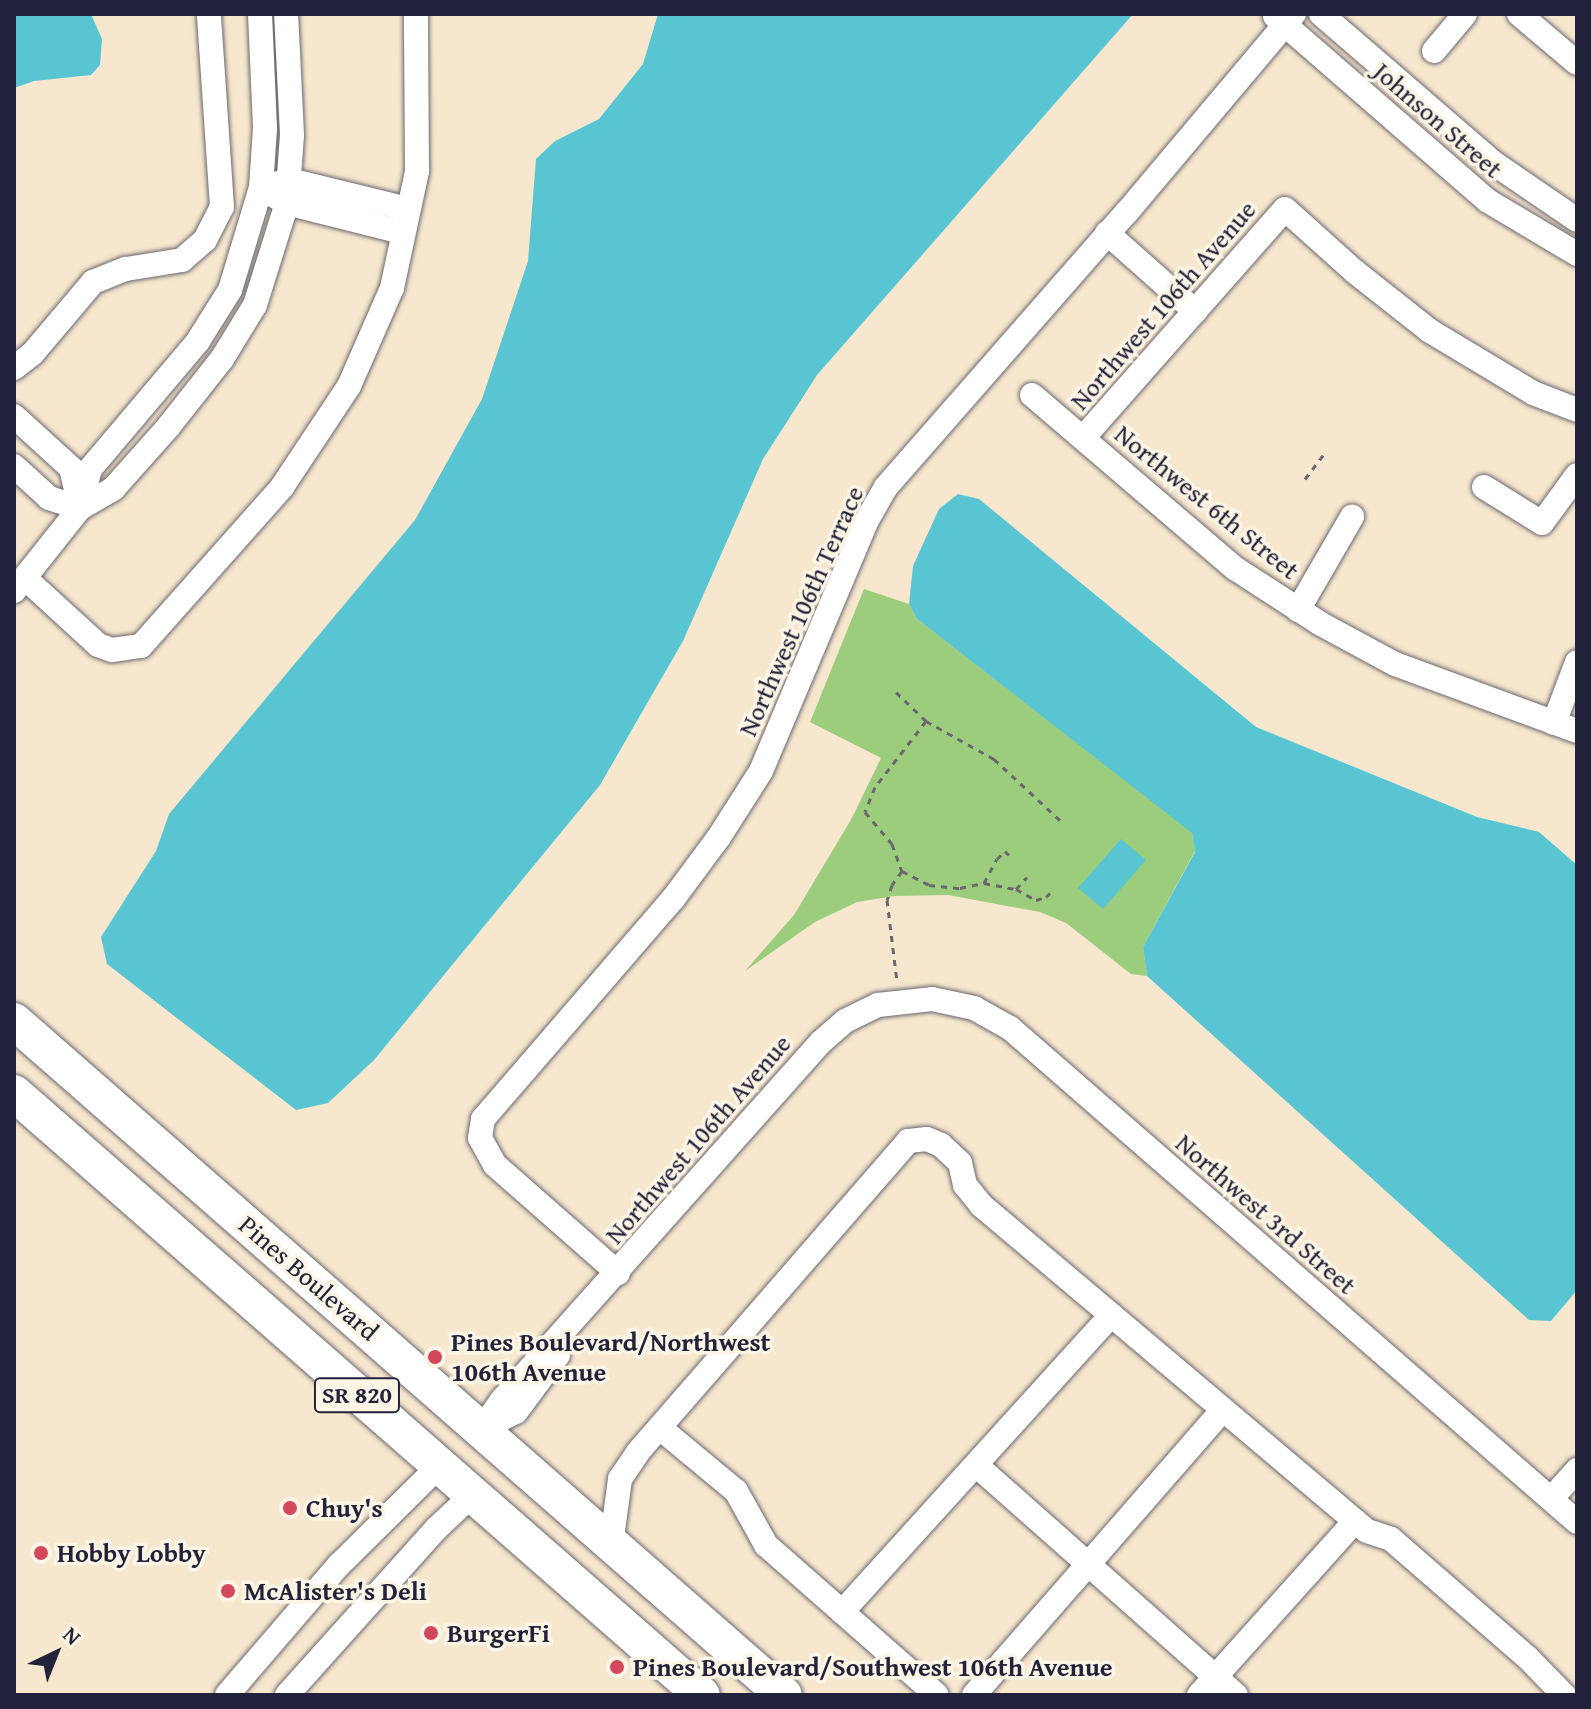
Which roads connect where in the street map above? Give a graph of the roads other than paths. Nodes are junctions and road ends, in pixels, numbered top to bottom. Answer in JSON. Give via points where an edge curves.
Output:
{"nodes":[{"id":1,"x":209,"y":14,"type":"edge"},
{"id":2,"x":260,"y":14,"type":"edge"},
{"id":3,"x":286,"y":14,"type":"edge"},
{"id":4,"x":416,"y":14,"type":"edge"},
{"id":5,"x":1321,"y":14,"type":"edge"},
{"id":6,"x":1465,"y":14,"type":"edge"},
{"id":7,"x":1519,"y":14,"type":"edge"},
{"id":8,"x":1284,"y":17,"type":"edge"},
{"id":9,"x":1434,"y":51,"type":"dead end"},
{"id":10,"x":1577,"y":63,"type":"edge"},
{"id":11,"x":261,"y":187,"type":"junction"},
{"id":12,"x":288,"y":192,"type":"junction"},
{"id":13,"x":1577,"y":220,"type":"edge"},
{"id":14,"x":405,"y":221,"type":"junction"},
{"id":15,"x":1107,"y":233,"type":"junction"},
{"id":16,"x":1577,"y":254,"type":"edge"},
{"id":17,"x":1195,"y":311,"type":"junction"},
{"id":18,"x":14,"y":368,"type":"edge"},
{"id":19,"x":1032,"y":395,"type":"dead end"},
{"id":20,"x":1577,"y":410,"type":"edge"},
{"id":21,"x":14,"y":416,"type":"edge"},
{"id":22,"x":1083,"y":438,"type":"junction"},
{"id":23,"x":14,"y":466,"type":"edge"},
{"id":24,"x":1577,"y":475,"type":"edge"},
{"id":25,"x":1484,"y":487,"type":"dead end"},
{"id":26,"x":80,"y":508,"type":"junction"},
{"id":27,"x":1352,"y":517,"type":"dead end"},
{"id":28,"x":20,"y":585,"type":"edge"},
{"id":29,"x":1298,"y":610,"type":"junction"},
{"id":30,"x":1577,"y":662,"type":"edge"},
{"id":31,"x":1566,"y":727,"type":"edge"},
{"id":32,"x":896,"y":991,"type":"joint"},
{"id":33,"x":14,"y":1021,"type":"edge"},
{"id":34,"x":14,"y":1093,"type":"edge"},
{"id":35,"x":618,"y":1273,"type":"junction"},
{"id":36,"x":1111,"y":1315,"type":"junction"},
{"id":37,"x":1223,"y":1410,"type":"junction"},
{"id":38,"x":660,"y":1428,"type":"junction"},
{"id":39,"x":481,"y":1430,"type":"junction"},
{"id":40,"x":399,"y":1431,"type":"junction"},
{"id":41,"x":976,"y":1465,"type":"junction"},
{"id":42,"x":439,"y":1466,"type":"junction"},
{"id":43,"x":1577,"y":1470,"type":"edge"},
{"id":44,"x":544,"y":1487,"type":"junction"},
{"id":45,"x":472,"y":1495,"type":"junction"},
{"id":46,"x":1551,"y":1499,"type":"junction"},
{"id":47,"x":1355,"y":1521,"type":"junction"},
{"id":48,"x":1577,"y":1522,"type":"edge"},
{"id":49,"x":611,"y":1545,"type":"junction"},
{"id":50,"x":1087,"y":1565,"type":"junction"},
{"id":51,"x":842,"y":1612,"type":"junction"},
{"id":52,"x":1215,"y":1677,"type":"junction"},
{"id":53,"x":227,"y":1695,"type":"edge"},
{"id":54,"x":287,"y":1695,"type":"edge"},
{"id":55,"x":702,"y":1695,"type":"edge"},
{"id":56,"x":784,"y":1695,"type":"edge"},
{"id":57,"x":937,"y":1695,"type":"edge"},
{"id":58,"x":974,"y":1695,"type":"edge"},
{"id":59,"x":1199,"y":1695,"type":"edge"},
{"id":60,"x":1236,"y":1695,"type":"edge"},
{"id":61,"x":1564,"y":1695,"type":"edge"}],
"edges":[{"from":1,"to":18,"type":"street","via":[[222,207],[205,240],[182,260],[126,269],[93,282]]},
{"from":2,"to":11,"type":"street","via":[[265,128]]},
{"from":3,"to":12,"type":"street","via":[[292,135]]},
{"from":4,"to":14,"type":"street","via":[[417,171]]},
{"from":5,"to":13,"type":"street","name":"Johnson Street","via":[[1495,164]]},
{"from":6,"to":9,"type":"street"},
{"from":7,"to":10,"type":"street"},
{"from":8,"to":15,"type":"street","name":"Northwest 106th Terrace"},
{"from":8,"to":16,"type":"street","name":"Johnson Street","via":[[1488,201]]},
{"from":11,"to":12,"type":"street"},
{"from":11,"to":26,"type":"street","via":[[230,290],[198,341],[90,469]]},
{"from":12,"to":14,"type":"street"},
{"from":12,"to":26,"type":"street","via":[[255,305],[222,359],[114,488]]},
{"from":14,"to":28,"type":"street","via":[[392,288],[349,386],[282,487],[141,646],[112,650],[98,645]]},
{"from":15,"to":17,"type":"street"},
{"from":15,"to":35,"type":"street","name":"Northwest 106th Terrace","via":[[886,487],[866,522],[761,771],[719,837],[673,899],[483,1119],[480,1138],[495,1165]]},
{"from":17,"to":20,"type":"street","name":"Northwest 106th Avenue","via":[[1285,209],[1430,331],[1533,393]]},
{"from":17,"to":22,"type":"street","name":"Northwest 106th Avenue"},
{"from":19,"to":22,"type":"street","name":"Northwest 6th Street"},
{"from":21,"to":26,"type":"street","via":[[71,468]]},
{"from":22,"to":29,"type":"street","name":"Northwest 6th Street","via":[[1236,569]]},
{"from":23,"to":26,"type":"street","via":[[49,498]]},
{"from":24,"to":25,"type":"street","via":[[1542,523]]},
{"from":26,"to":28,"type":"street"},
{"from":27,"to":29,"type":"street"},
{"from":29,"to":31,"type":"street","name":"Northwest 6th Street","via":[[1395,664]]},
{"from":30,"to":31,"type":"street"},
{"from":32,"to":35,"type":"street","name":"Northwest 106th Avenue","via":[[821,1042]]},
{"from":32,"to":46,"type":"street","name":"Northwest 3rd Street","via":[[974,1008],[1010,1028]]},
{"from":33,"to":39,"type":"highway","name":"Pines Boulevard","number":"SR 820"},
{"from":34,"to":40,"type":"highway","number":"SR 820"},
{"from":35,"to":39,"type":"street","name":"Northwest 106th Avenue","via":[[559,1337],[558,1359],[534,1393],[516,1412]]},
{"from":36,"to":37,"type":"street"},
{"from":36,"to":38,"type":"street","via":[[981,1205],[965,1185],[960,1163],[941,1145],[927,1139],[908,1141]]},
{"from":36,"to":41,"type":"street"},
{"from":37,"to":47,"type":"street"},
{"from":37,"to":50,"type":"street"},
{"from":38,"to":49,"type":"street","via":[[620,1479]]},
{"from":38,"to":51,"type":"street","via":[[736,1491],[766,1545]]},
{"from":39,"to":40,"type":"highway","via":[[443,1436]]},
{"from":39,"to":44,"type":"highway","name":"Pines Boulevard","number":"SR 820"},
{"from":40,"to":42,"type":"highway","number":"SR 820"},
{"from":41,"to":50,"type":"street"},
{"from":41,"to":51,"type":"street"},
{"from":42,"to":44,"type":"highway","via":[[504,1470]]},
{"from":42,"to":45,"type":"highway","number":"SR 820"},
{"from":42,"to":53,"type":"street","via":[[339,1565]]},
{"from":43,"to":46,"type":"street"},
{"from":44,"to":49,"type":"highway","name":"Pines Boulevard","number":"SR 820"},
{"from":45,"to":54,"type":"street"},
{"from":45,"to":55,"type":"highway","number":"SR 820"},
{"from":46,"to":48,"type":"street","name":"Northwest 3rd Street"},
{"from":47,"to":52,"type":"street"},
{"from":47,"to":61,"type":"street","via":[[1391,1539]]},
{"from":49,"to":56,"type":"highway","name":"Pines Boulevard","number":"SR 820"},
{"from":50,"to":52,"type":"street"},
{"from":50,"to":58,"type":"street"},
{"from":51,"to":57,"type":"street"},
{"from":52,"to":59,"type":"street"},
{"from":52,"to":60,"type":"street"}]}
